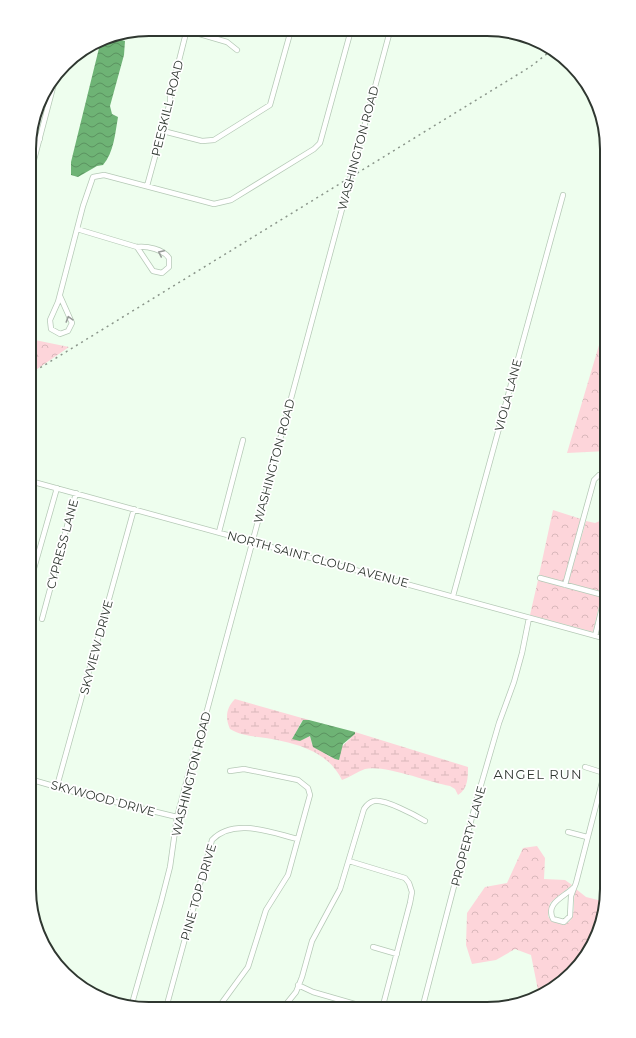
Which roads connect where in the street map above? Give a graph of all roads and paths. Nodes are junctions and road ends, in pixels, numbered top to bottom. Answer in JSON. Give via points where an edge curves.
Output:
{"nodes":[{"id":1,"x":185,"y":36,"type":"edge"},
{"id":2,"x":206,"y":36,"type":"edge"},
{"id":3,"x":289,"y":36,"type":"edge"},
{"id":4,"x":350,"y":36,"type":"edge"},
{"id":5,"x":388,"y":36,"type":"edge"},
{"id":6,"x":237,"y":50,"type":"dead end"},
{"id":7,"x":52,"y":90,"type":"edge"},
{"id":8,"x":51,"y":95,"type":"joint"},
{"id":9,"x":162,"y":131,"type":"junction"},
{"id":10,"x":37,"y":138,"type":"edge"},
{"id":11,"x":40,"y":139,"type":"junction"},
{"id":12,"x":36,"y":153,"type":"edge"},
{"id":13,"x":147,"y":186,"type":"junction"},
{"id":14,"x":563,"y":195,"type":"dead end"},
{"id":15,"x":77,"y":229,"type":"junction"},
{"id":16,"x":137,"y":247,"type":"junction"},
{"id":17,"x":60,"y":296,"type":"junction"},
{"id":18,"x":243,"y":440,"type":"dead end"},
{"id":19,"x":600,"y":475,"type":"edge"},
{"id":20,"x":36,"y":482,"type":"edge"},
{"id":21,"x":57,"y":488,"type":"junction"},
{"id":22,"x":76,"y":493,"type":"junction"},
{"id":23,"x":134,"y":509,"type":"junction"},
{"id":24,"x":219,"y":532,"type":"junction"},
{"id":25,"x":252,"y":541,"type":"junction"},
{"id":26,"x":36,"y":562,"type":"edge"},
{"id":27,"x":540,"y":578,"type":"dead end"},
{"id":28,"x":565,"y":585,"type":"junction"},
{"id":29,"x":600,"y":594,"type":"edge"},
{"id":30,"x":453,"y":596,"type":"junction"},
{"id":31,"x":600,"y":617,"type":"edge"},
{"id":32,"x":529,"y":618,"type":"junction"},
{"id":33,"x":42,"y":619,"type":"dead end"},
{"id":34,"x":595,"y":636,"type":"junction"},
{"id":35,"x":600,"y":637,"type":"edge"},
{"id":36,"x":585,"y":767,"type":"dead end"},
{"id":37,"x":230,"y":771,"type":"dead end"},
{"id":38,"x":600,"y":772,"type":"edge"},
{"id":39,"x":36,"y":781,"type":"edge"},
{"id":40,"x":58,"y":786,"type":"junction"},
{"id":41,"x":600,"y":788,"type":"edge"},
{"id":42,"x":177,"y":817,"type":"junction"},
{"id":43,"x":425,"y":821,"type":"dead end"},
{"id":44,"x":568,"y":832,"type":"dead end"},
{"id":45,"x":587,"y":838,"type":"junction"},
{"id":46,"x":298,"y":839,"type":"junction"},
{"id":47,"x":349,"y":861,"type":"junction"},
{"id":48,"x":573,"y":888,"type":"junction"},
{"id":49,"x":374,"y":947,"type":"dead end"},
{"id":50,"x":397,"y":954,"type":"junction"},
{"id":51,"x":298,"y":985,"type":"junction"},
{"id":52,"x":133,"y":1001,"type":"edge"},
{"id":53,"x":168,"y":1002,"type":"edge"},
{"id":54,"x":222,"y":1002,"type":"edge"},
{"id":55,"x":287,"y":1002,"type":"edge"},
{"id":56,"x":348,"y":1002,"type":"edge"},
{"id":57,"x":384,"y":1002,"type":"edge"},
{"id":58,"x":424,"y":1002,"type":"edge"}],
"edges":[{"from":1,"to":9,"type":"street","name":"PEESKILL ROAD"},
{"from":2,"to":6,"type":"street","via":[[227,42]]},
{"from":3,"to":9,"type":"street","via":[[270,105],[214,140],[202,141]]},
{"from":4,"to":13,"type":"street","via":[[323,136],[314,149],[231,200],[219,204]]},
{"from":5,"to":25,"type":"street","name":"WASHINGTON ROAD"},
{"from":7,"to":8,"type":"street"},
{"from":8,"to":11,"type":"street"},
{"from":9,"to":13,"type":"street","name":"PEESKILL ROAD"},
{"from":10,"to":11,"type":"street"},
{"from":11,"to":12,"type":"street"},
{"from":13,"to":15,"type":"street","via":[[97,175],[91,181]]},
{"from":14,"to":30,"type":"street","name":"VIOLA LANE"},
{"from":15,"to":16,"type":"street"},
{"from":15,"to":17,"type":"street"},
{"from":16,"to":16,"type":"street","one_way":true,"via":[[153,271],[162,273],[169,267],[170,261],[164,253]]},
{"from":17,"to":17,"type":"street","one_way":true,"via":[[50,322],[51,329],[60,334],[68,331],[72,323]]},
{"from":18,"to":24,"type":"street"},
{"from":19,"to":28,"type":"street","via":[[594,480]]},
{"from":20,"to":21,"type":"street","name":"NORTH SAINT CLOUD AVENUE"},
{"from":21,"to":22,"type":"street","name":"NORTH SAINT CLOUD AVENUE"},
{"from":21,"to":26,"type":"street"},
{"from":22,"to":23,"type":"street","name":"NORTH SAINT CLOUD AVENUE"},
{"from":22,"to":33,"type":"street","name":"CYPRESS LANE"},
{"from":23,"to":24,"type":"street","name":"NORTH SAINT CLOUD AVENUE"},
{"from":23,"to":40,"type":"street","name":"SKYVIEW DRIVE"},
{"from":24,"to":25,"type":"street","name":"NORTH SAINT CLOUD AVENUE"},
{"from":25,"to":30,"type":"street","name":"NORTH SAINT CLOUD AVENUE"},
{"from":25,"to":42,"type":"street","name":"WASHINGTON ROAD"},
{"from":27,"to":28,"type":"street"},
{"from":28,"to":29,"type":"street"},
{"from":30,"to":32,"type":"street","name":"NORTH SAINT CLOUD AVENUE"},
{"from":31,"to":34,"type":"street"},
{"from":32,"to":34,"type":"street","name":"NORTH SAINT CLOUD AVENUE"},
{"from":32,"to":58,"type":"street","name":"PROPERTY LANE","via":[[514,682],[476,802]]},
{"from":34,"to":35,"type":"street","name":"NORTH SAINT CLOUD AVENUE"},
{"from":36,"to":38,"type":"street"},
{"from":37,"to":46,"type":"street","via":[[244,769],[298,780],[304,784],[310,792],[310,801]]},
{"from":39,"to":40,"type":"street","name":"SKYWOOD DRIVE"},
{"from":40,"to":42,"type":"street","name":"SKYWOOD DRIVE"},
{"from":41,"to":45,"type":"street"},
{"from":42,"to":52,"type":"street","name":"WASHINGTON ROAD","via":[[170,866]]},
{"from":43,"to":47,"type":"street","via":[[414,814],[381,802],[371,803],[364,809]]},
{"from":44,"to":45,"type":"street"},
{"from":45,"to":48,"type":"street"},
{"from":46,"to":53,"type":"street","name":"PINE TOP DRIVE","via":[[248,828],[226,831],[212,840]]},
{"from":46,"to":54,"type":"street","via":[[288,875],[266,910],[248,967]]},
{"from":47,"to":50,"type":"street","via":[[405,878],[409,883],[411,898]]},
{"from":47,"to":51,"type":"street","via":[[340,889],[312,941]]},
{"from":48,"to":48,"type":"street","via":[[570,916],[564,922],[553,919],[553,904]]},
{"from":49,"to":50,"type":"street"},
{"from":50,"to":57,"type":"street"},
{"from":51,"to":55,"type":"street"},
{"from":51,"to":56,"type":"street"}]}
